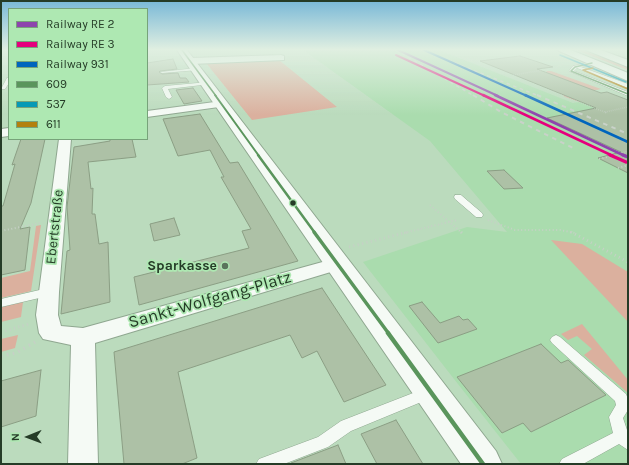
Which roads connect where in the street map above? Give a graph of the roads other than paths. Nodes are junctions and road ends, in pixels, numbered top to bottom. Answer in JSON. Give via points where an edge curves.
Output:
{"nodes":[{"id":1,"x":199,"y":72,"type":"edge"},
{"id":2,"x":575,"y":72,"type":"edge"},
{"id":3,"x":589,"y":72,"type":"edge"},
{"id":4,"x":606,"y":72,"type":"edge"},
{"id":5,"x":8,"y":80,"type":"edge"},
{"id":6,"x":208,"y":83,"type":"junction"},
{"id":7,"x":627,"y":84,"type":"edge"},
{"id":8,"x":3,"y":88,"type":"dead end"},
{"id":9,"x":628,"y":94,"type":"edge"},
{"id":10,"x":169,"y":97,"type":"dead end"},
{"id":11,"x":222,"y":104,"type":"junction"},
{"id":12,"x":148,"y":114,"type":"edge"},
{"id":13,"x":65,"y":140,"type":"edge"},
{"id":14,"x":458,"y":197,"type":"dead end"},
{"id":15,"x":479,"y":215,"type":"road end"},
{"id":16,"x":341,"y":256,"type":"junction"},
{"id":17,"x":48,"y":292,"type":"junction"},
{"id":18,"x":1,"y":303,"type":"edge"},
{"id":19,"x":49,"y":324,"type":"joint"},
{"id":20,"x":83,"y":337,"type":"junction"},
{"id":21,"x":556,"y":340,"type":"dead end"},
{"id":22,"x":431,"y":392,"type":"junction"},
{"id":23,"x":624,"y":440,"type":"edge"},
{"id":24,"x":569,"y":463,"type":"edge"},
{"id":25,"x":83,"y":464,"type":"edge"},
{"id":26,"x":264,"y":464,"type":"edge"},
{"id":27,"x":483,"y":464,"type":"edge"}],
"edges":[{"from":1,"to":6,"type":"main road"},
{"from":2,"to":9,"type":"lane"},
{"from":3,"to":7,"type":"lane"},
{"from":4,"to":7,"type":"main road"},
{"from":5,"to":8,"type":"lane"},
{"from":6,"to":10,"type":"lane","via":[[165,88]]},
{"from":6,"to":11,"type":"main road"},
{"from":11,"to":12,"type":"street"},
{"from":11,"to":16,"type":"main road"},
{"from":13,"to":17,"type":"street","name":"Ebertstraße"},
{"from":14,"to":15,"type":"lane"},
{"from":16,"to":20,"type":"street","name":"Sankt-Wolfgang-Platz"},
{"from":16,"to":22,"type":"main road"},
{"from":17,"to":18,"type":"lane"},
{"from":17,"to":19,"type":"street","name":"Ebertstraße"},
{"from":19,"to":20,"type":"street","name":"Sankt-Wolfgang-Platz","via":[[66,336]]},
{"from":20,"to":25,"type":"street"},
{"from":21,"to":23,"type":"lane","via":[[621,398],[623,406],[616,417]]},
{"from":22,"to":26,"type":"lane","via":[[346,426],[323,442]]},
{"from":22,"to":27,"type":"main road"},
{"from":23,"to":24,"type":"lane"}]}
